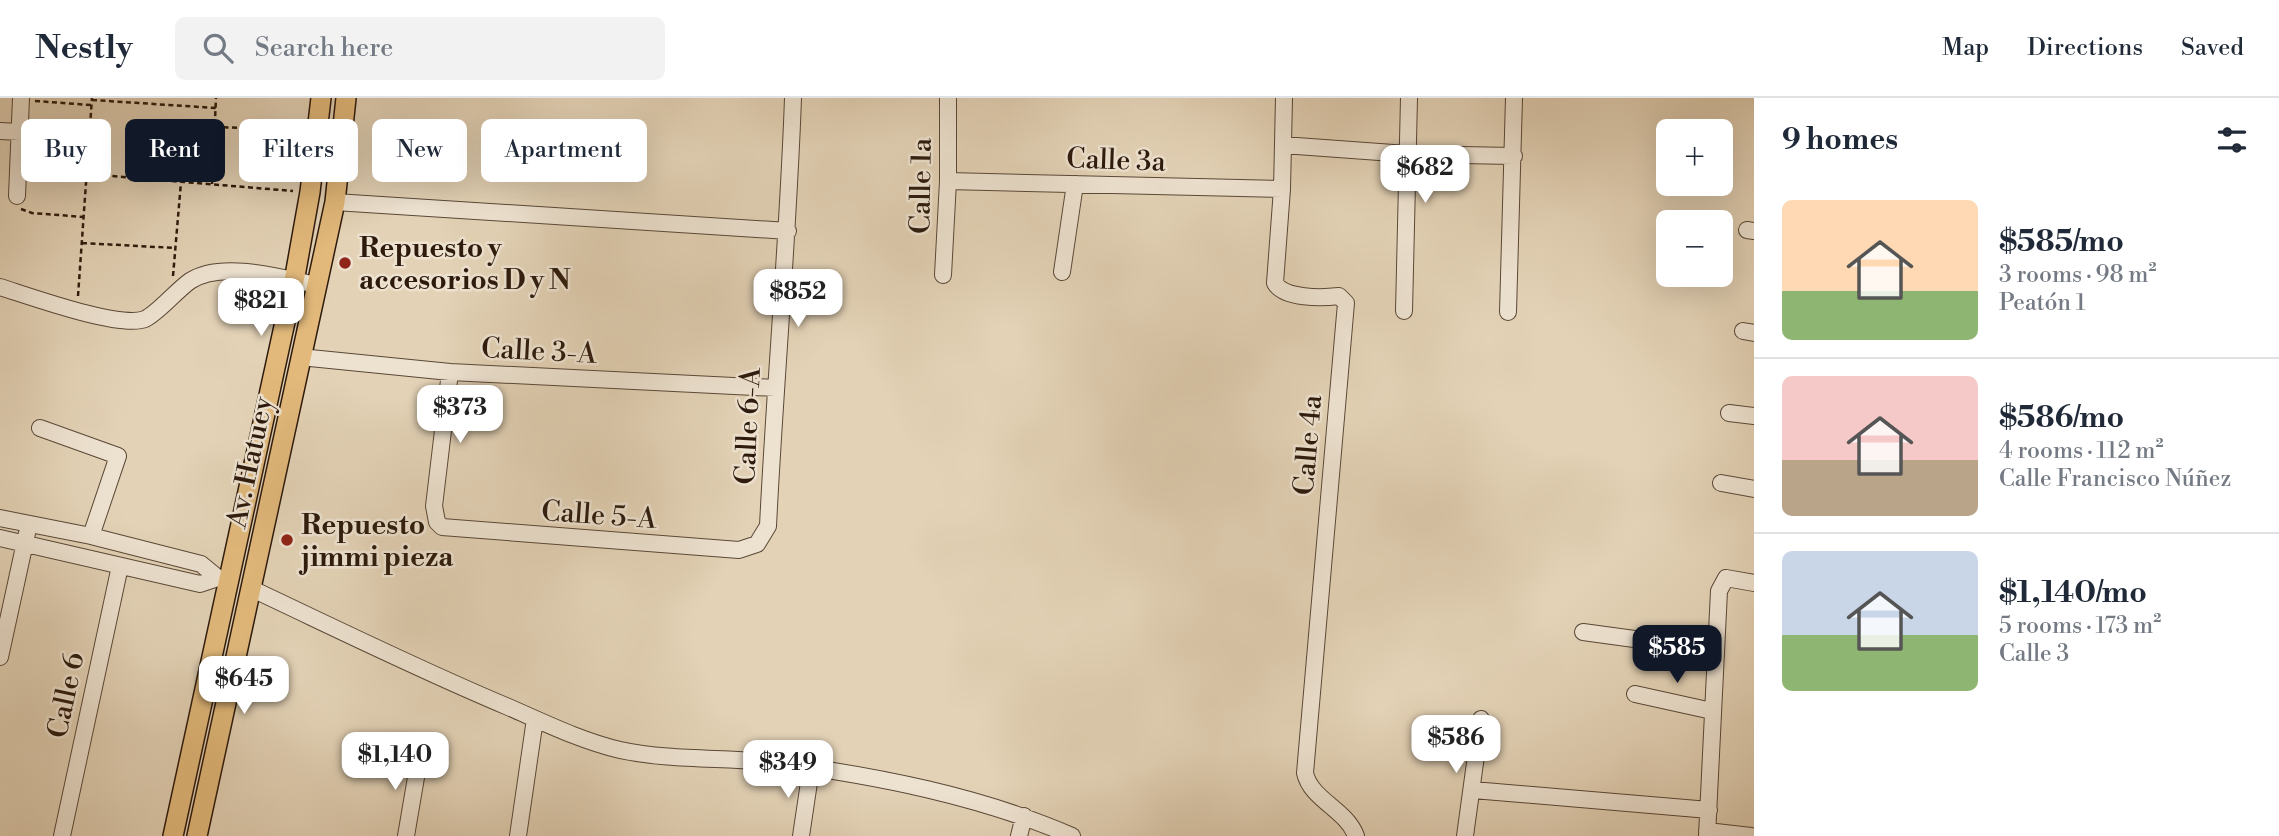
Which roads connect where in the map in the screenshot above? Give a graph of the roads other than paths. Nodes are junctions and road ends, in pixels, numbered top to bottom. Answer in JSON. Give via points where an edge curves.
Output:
{"nodes":[{"id":1,"x":321,"y":98,"type":"edge"},
{"id":2,"x":346,"y":98,"type":"edge"},
{"id":3,"x":793,"y":98,"type":"edge"},
{"id":4,"x":948,"y":98,"type":"edge"},
{"id":5,"x":1284,"y":98,"type":"edge"},
{"id":6,"x":1409,"y":98,"type":"edge"},
{"id":7,"x":1514,"y":98,"type":"edge"},
{"id":8,"x":21,"y":99,"type":"edge"},
{"id":9,"x":0,"y":131,"type":"edge"},
{"id":10,"x":20,"y":132,"type":"junction"},
{"id":11,"x":1283,"y":145,"type":"junction"},
{"id":12,"x":1408,"y":153,"type":"junction"},
{"id":13,"x":1514,"y":156,"type":"junction"},
{"id":14,"x":948,"y":181,"type":"junction"},
{"id":15,"x":1075,"y":184,"type":"junction"},
{"id":16,"x":1282,"y":189,"type":"junction"},
{"id":17,"x":17,"y":196,"type":"road end"},
{"id":18,"x":335,"y":202,"type":"junction"},
{"id":19,"x":788,"y":231,"type":"junction"},
{"id":20,"x":1062,"y":272,"type":"dead end"},
{"id":21,"x":943,"y":275,"type":"dead end"},
{"id":22,"x":294,"y":280,"type":"junction"},
{"id":23,"x":316,"y":285,"type":"junction"},
{"id":24,"x":0,"y":287,"type":"edge"},
{"id":25,"x":1404,"y":311,"type":"dead end"},
{"id":26,"x":1508,"y":312,"type":"dead end"},
{"id":27,"x":300,"y":357,"type":"junction"},
{"id":28,"x":450,"y":372,"type":"junction"},
{"id":29,"x":775,"y":388,"type":"junction"},
{"id":30,"x":1729,"y":412,"type":"dead end"},
{"id":31,"x":1754,"y":416,"type":"edge"},
{"id":32,"x":40,"y":428,"type":"dead end"},
{"id":33,"x":1721,"y":483,"type":"dead end"},
{"id":34,"x":1754,"y":489,"type":"edge"},
{"id":35,"x":0,"y":518,"type":"edge"},
{"id":36,"x":29,"y":524,"type":"junction"},
{"id":37,"x":91,"y":536,"type":"junction"},
{"id":38,"x":0,"y":538,"type":"edge"},
{"id":39,"x":25,"y":543,"type":"junction"},
{"id":40,"x":757,"y":544,"type":"joint"},
{"id":41,"x":120,"y":566,"type":"junction"},
{"id":42,"x":223,"y":580,"type":"junction"},
{"id":43,"x":1754,"y":583,"type":"edge"},
{"id":44,"x":250,"y":588,"type":"junction"},
{"id":45,"x":1583,"y":632,"type":"dead end"},
{"id":46,"x":1715,"y":650,"type":"junction"},
{"id":47,"x":0,"y":657,"type":"edge"},
{"id":48,"x":1635,"y":694,"type":"dead end"},
{"id":49,"x":1712,"y":711,"type":"junction"},
{"id":50,"x":535,"y":719,"type":"junction"},
{"id":51,"x":1480,"y":719,"type":"dead end"},
{"id":52,"x":420,"y":754,"type":"dead end"},
{"id":53,"x":811,"y":769,"type":"junction"},
{"id":54,"x":1473,"y":790,"type":"junction"},
{"id":55,"x":1709,"y":810,"type":"junction"},
{"id":56,"x":1024,"y":816,"type":"junction"},
{"id":57,"x":1707,"y":834,"type":"edge"},
{"id":58,"x":62,"y":836,"type":"edge"},
{"id":59,"x":173,"y":836,"type":"edge"},
{"id":60,"x":197,"y":836,"type":"edge"},
{"id":61,"x":406,"y":836,"type":"edge"},
{"id":62,"x":518,"y":836,"type":"edge"},
{"id":63,"x":801,"y":836,"type":"edge"},
{"id":64,"x":1020,"y":836,"type":"edge"},
{"id":65,"x":1072,"y":836,"type":"edge"},
{"id":66,"x":1356,"y":836,"type":"edge"},
{"id":67,"x":1465,"y":836,"type":"edge"},
{"id":68,"x":1751,"y":836,"type":"edge"}],
"edges":[{"from":1,"to":22,"type":"main road","name":"Av. Hatuey"},
{"from":2,"to":18,"type":"main road","name":"Av. Hatuey"},
{"from":3,"to":19,"type":"street","name":"Calle 6-A"},
{"from":4,"to":14,"type":"street","name":"Calle 1a"},
{"from":5,"to":11,"type":"street","name":"Calle 4a"},
{"from":6,"to":12,"type":"street"},
{"from":7,"to":13,"type":"street"},
{"from":8,"to":10,"type":"street"},
{"from":9,"to":10,"type":"street"},
{"from":10,"to":17,"type":"street"},
{"from":11,"to":12,"type":"street"},
{"from":11,"to":16,"type":"street","name":"Calle 4a"},
{"from":12,"to":13,"type":"street"},
{"from":12,"to":25,"type":"street"},
{"from":13,"to":26,"type":"street"},
{"from":14,"to":15,"type":"street","name":"Calle 3a"},
{"from":14,"to":21,"type":"street","name":"Calle 1a"},
{"from":15,"to":16,"type":"street","name":"Calle 3a"},
{"from":15,"to":20,"type":"street"},
{"from":16,"to":66,"type":"street","name":"Calle 4a","via":[[1278,288],[1288,293],[1339,296],[1346,303],[1305,773],[1307,783],[1349,822]]},
{"from":18,"to":19,"type":"street"},
{"from":18,"to":23,"type":"main road","name":"Av. Hatuey"},
{"from":19,"to":29,"type":"street","name":"Calle 6-A"},
{"from":22,"to":23,"type":"street"},
{"from":22,"to":24,"type":"street","via":[[220,272],[194,278],[146,319],[116,320]]},
{"from":22,"to":42,"type":"main road","name":"Av. Hatuey"},
{"from":23,"to":27,"type":"main road","name":"Av. Hatuey"},
{"from":27,"to":28,"type":"street","name":"Calle 3-A"},
{"from":27,"to":44,"type":"main road","name":"Av. Hatuey"},
{"from":28,"to":29,"type":"street","name":"Calle 3-A"},
{"from":28,"to":40,"type":"street","name":"Calle 5-A","via":[[434,506],[442,527],[725,550]]},
{"from":29,"to":40,"type":"street","name":"Calle 6-A","via":[[768,526]]},
{"from":30,"to":31,"type":"street"},
{"from":32,"to":37,"type":"street","via":[[118,456]]},
{"from":33,"to":34,"type":"street"},
{"from":35,"to":36,"type":"street"},
{"from":36,"to":37,"type":"street"},
{"from":36,"to":39,"type":"street"},
{"from":37,"to":42,"type":"street","via":[[201,564]]},
{"from":38,"to":39,"type":"street"},
{"from":39,"to":41,"type":"street"},
{"from":39,"to":47,"type":"street"},
{"from":41,"to":42,"type":"street","via":[[200,584]]},
{"from":41,"to":58,"type":"street","name":"Calle 6"},
{"from":42,"to":59,"type":"main road","name":"Av. Hatuey"},
{"from":43,"to":46,"type":"street","via":[[1726,578],[1719,592]]},
{"from":44,"to":50,"type":"street"},
{"from":44,"to":60,"type":"main road","name":"Av. Hatuey"},
{"from":45,"to":46,"type":"street"},
{"from":46,"to":49,"type":"street"},
{"from":48,"to":49,"type":"street"},
{"from":49,"to":55,"type":"street"},
{"from":50,"to":53,"type":"street","via":[[620,750]]},
{"from":50,"to":62,"type":"street"},
{"from":51,"to":54,"type":"street"},
{"from":52,"to":61,"type":"street"},
{"from":53,"to":56,"type":"street","via":[[977,802]]},
{"from":53,"to":63,"type":"street"},
{"from":54,"to":55,"type":"street"},
{"from":54,"to":67,"type":"street"},
{"from":55,"to":57,"type":"street"},
{"from":56,"to":64,"type":"street"},
{"from":56,"to":65,"type":"street"},
{"from":57,"to":68,"type":"street"}]}
